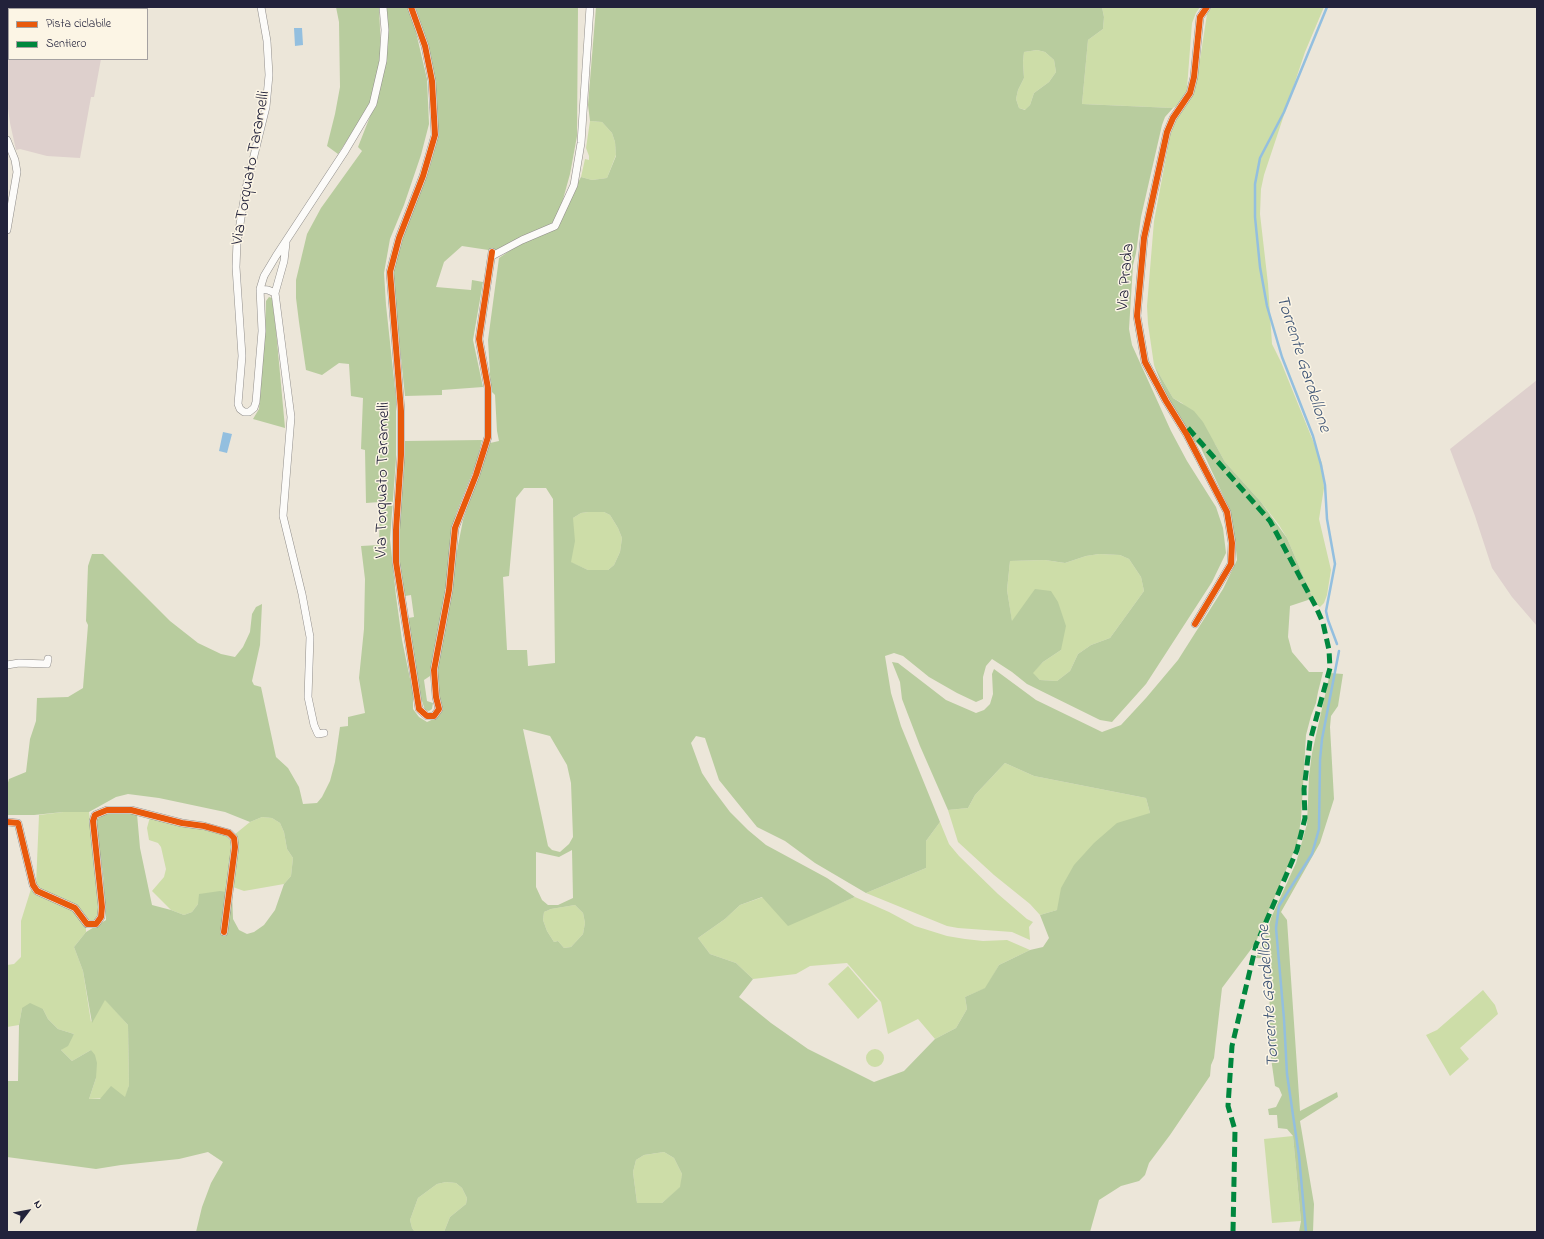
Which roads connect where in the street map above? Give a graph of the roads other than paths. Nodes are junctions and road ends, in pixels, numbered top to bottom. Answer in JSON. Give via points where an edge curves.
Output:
{"nodes":[{"id":1,"x":261,"y":7,"type":"edge"},
{"id":2,"x":383,"y":7,"type":"edge"},
{"id":3,"x":411,"y":7,"type":"edge"},
{"id":4,"x":590,"y":7,"type":"edge"},
{"id":5,"x":1208,"y":7,"type":"edge"},
{"id":6,"x":7,"y":140,"type":"edge"},
{"id":7,"x":7,"y":230,"type":"edge"},
{"id":8,"x":286,"y":243,"type":"junction"},
{"id":9,"x":260,"y":289,"type":"junction"},
{"id":10,"x":275,"y":293,"type":"junction"},
{"id":11,"x":1195,"y":624,"type":"dead end"},
{"id":12,"x":48,"y":664,"type":"dead end"},
{"id":13,"x":7,"y":665,"type":"edge"},
{"id":14,"x":324,"y":733,"type":"dead end"},
{"id":15,"x":7,"y":822,"type":"edge"},
{"id":16,"x":224,"y":932,"type":"dead end"}],
"edges":[{"from":1,"to":9,"type":"street","name":"Via Torquato Taramelli","via":[[267,41],[268,89],[237,242],[236,267],[242,356],[238,404],[244,412],[254,408],[256,402],[262,331]]},
{"from":2,"to":8,"type":"street","name":"Via Torquato Taramelli","via":[[383,61],[373,104]]},
{"from":3,"to":4,"type":"street","name":"Via Torquato Taramelli","via":[[425,46],[432,81],[435,134],[390,272],[401,411],[396,562],[419,709],[427,716],[434,716],[439,709],[434,670],[449,590],[455,528],[488,437],[488,388],[479,340],[492,254],[555,226],[574,185],[581,142]]},
{"from":5,"to":11,"type":"street","name":"Via Prada","via":[[1200,17],[1190,93],[1167,132],[1144,238],[1137,316],[1146,362],[1227,512],[1232,543],[1231,564]]},
{"from":6,"to":7,"type":"street","via":[[17,172]]},
{"from":8,"to":9,"type":"street","name":"Via Torquato Taramelli","via":[[264,276]]},
{"from":8,"to":10,"type":"street","name":"Via Torquato Taramelli"},
{"from":9,"to":10,"type":"street"},
{"from":10,"to":14,"type":"street","name":"Via Torquato Taramelli","via":[[291,417],[282,516],[310,637],[308,696],[314,725],[318,734]]},
{"from":12,"to":13,"type":"street"},
{"from":15,"to":16,"type":"street","via":[[18,823],[33,885],[37,891],[75,908],[87,924],[96,924],[101,917],[102,907],[93,821],[95,815],[107,810],[131,810],[229,833],[234,838],[235,847]]}]}
